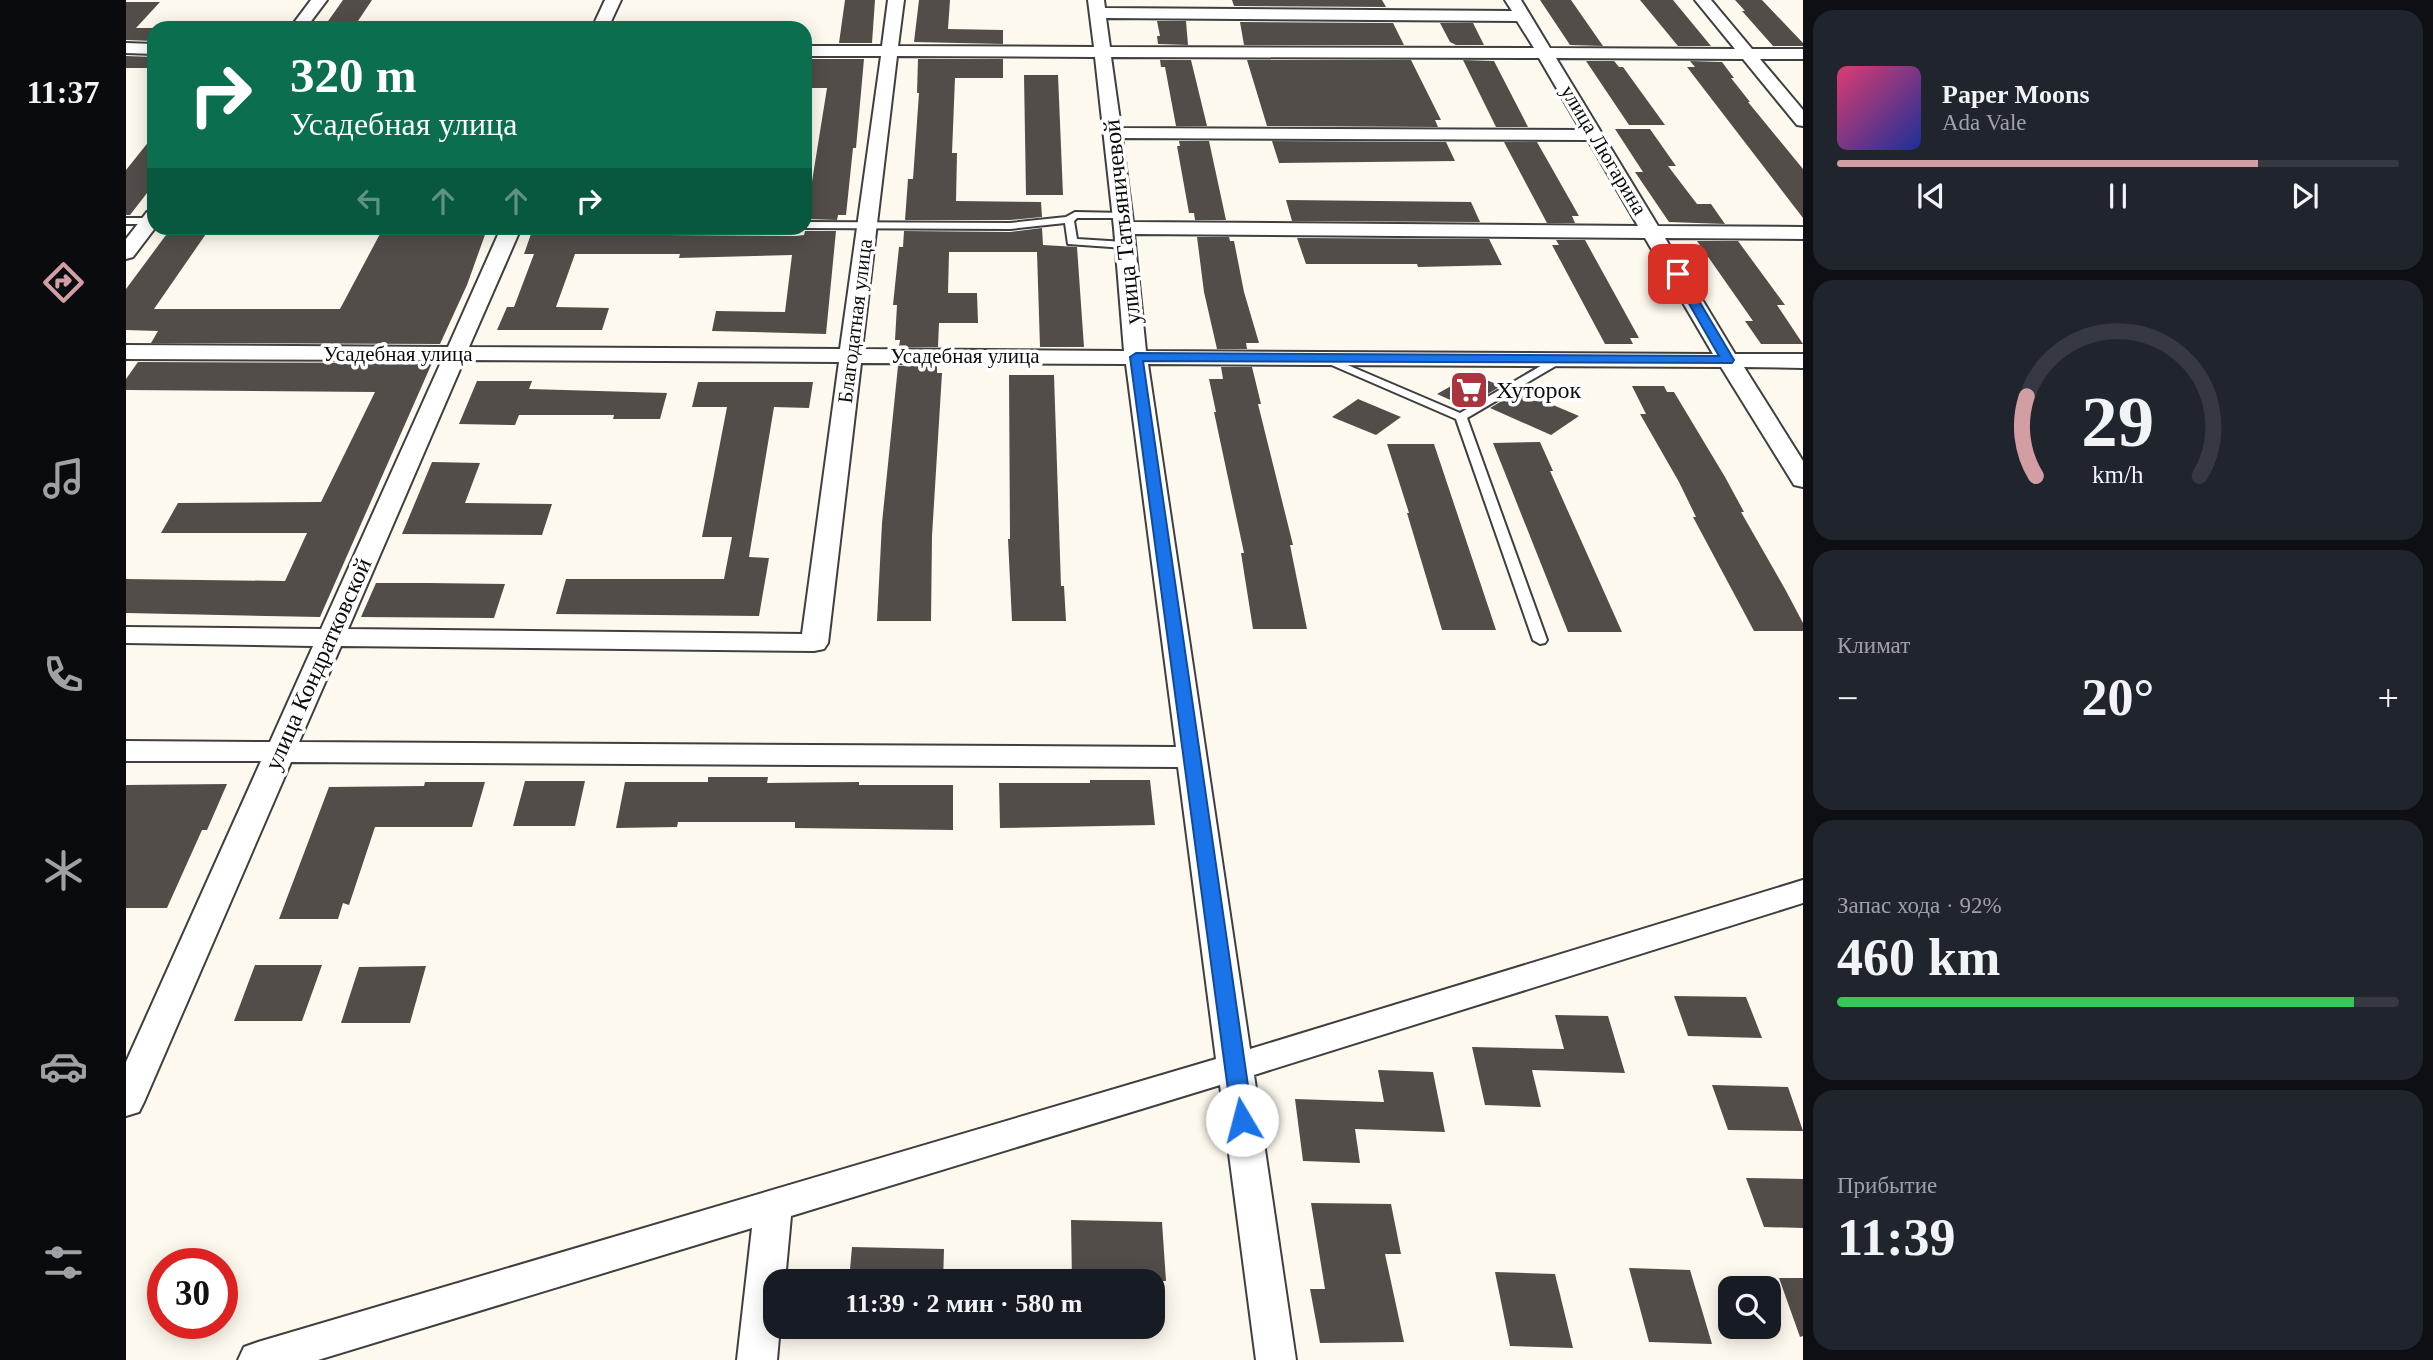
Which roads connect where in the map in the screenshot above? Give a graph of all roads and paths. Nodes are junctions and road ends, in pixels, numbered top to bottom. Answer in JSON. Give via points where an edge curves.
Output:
{"nodes":[{"id":1,"x":319,"y":0,"type":"edge"},
{"id":2,"x":613,"y":0,"type":"edge"},
{"id":3,"x":896,"y":0,"type":"edge"},
{"id":4,"x":1703,"y":0,"type":"edge"},
{"id":5,"x":1096,"y":7,"type":"edge"},
{"id":6,"x":1518,"y":8,"type":"edge"},
{"id":7,"x":303,"y":21,"type":"edge"},
{"id":8,"x":603,"y":21,"type":"edge"},
{"id":9,"x":126,"y":48,"type":"edge"},
{"id":10,"x":147,"y":49,"type":"edge"},
{"id":11,"x":812,"y":51,"type":"edge"},
{"id":12,"x":890,"y":51,"type":"junction"},
{"id":13,"x":1101,"y":51,"type":"junction"},
{"id":14,"x":1545,"y":53,"type":"junction"},
{"id":15,"x":1748,"y":54,"type":"junction"},
{"id":16,"x":1803,"y":54,"type":"edge"},
{"id":17,"x":1803,"y":121,"type":"edge"},
{"id":18,"x":1112,"y":133,"type":"junction"},
{"id":19,"x":1594,"y":135,"type":"junction"},
{"id":20,"x":147,"y":219,"type":"edge"},
{"id":21,"x":126,"y":220,"type":"edge"},
{"id":22,"x":1069,"y":220,"type":"junction"},
{"id":23,"x":812,"y":225,"type":"edge"},
{"id":24,"x":867,"y":225,"type":"junction"},
{"id":25,"x":147,"y":227,"type":"edge"},
{"id":26,"x":1124,"y":229,"type":"junction"},
{"id":27,"x":1652,"y":231,"type":"junction"},
{"id":28,"x":1803,"y":233,"type":"edge"},
{"id":29,"x":509,"y":235,"type":"edge"},
{"id":30,"x":126,"y":253,"type":"edge"},
{"id":31,"x":126,"y":352,"type":"edge"},
{"id":32,"x":455,"y":355,"type":"junction"},
{"id":33,"x":851,"y":355,"type":"junction"},
{"id":34,"x":1136,"y":357,"type":"junction"},
{"id":35,"x":1324,"y":358,"type":"junction"},
{"id":36,"x":1560,"y":359,"type":"junction"},
{"id":37,"x":1728,"y":360,"type":"junction"},
{"id":38,"x":1803,"y":361,"type":"edge"},
{"id":39,"x":1461,"y":417,"type":"junction"},
{"id":40,"x":1803,"y":480,"type":"edge"},
{"id":41,"x":126,"y":635,"type":"edge"},
{"id":42,"x":331,"y":637,"type":"junction"},
{"id":43,"x":1541,"y":640,"type":"dead end"},
{"id":44,"x":126,"y":751,"type":"edge"},
{"id":45,"x":280,"y":752,"type":"junction"},
{"id":46,"x":1191,"y":757,"type":"junction"},
{"id":47,"x":1803,"y":891,"type":"edge"},
{"id":48,"x":1235,"y":1067,"type":"junction"},
{"id":49,"x":126,"y":1102,"type":"edge"},
{"id":50,"x":773,"y":1206,"type":"junction"},
{"id":51,"x":258,"y":1360,"type":"edge"},
{"id":52,"x":757,"y":1360,"type":"edge"},
{"id":53,"x":1276,"y":1360,"type":"edge"}],
"edges":[{"from":1,"to":7,"type":"street"},
{"from":2,"to":8,"type":"street"},
{"from":3,"to":12,"type":"street","name":"Благодатная улица"},
{"from":4,"to":15,"type":"street"},
{"from":5,"to":6,"type":"street"},
{"from":5,"to":13,"type":"street","name":"улица Татьяничевой"},
{"from":6,"to":14,"type":"street","name":"улица Люгарина"},
{"from":9,"to":10,"type":"street"},
{"from":11,"to":12,"type":"street"},
{"from":12,"to":13,"type":"street"},
{"from":12,"to":24,"type":"street","name":"Благодатная улица"},
{"from":13,"to":14,"type":"street"},
{"from":13,"to":18,"type":"street","name":"улица Татьяничевой"},
{"from":14,"to":15,"type":"street"},
{"from":14,"to":19,"type":"street","name":"улица Люгарина"},
{"from":15,"to":16,"type":"street"},
{"from":15,"to":17,"type":"street"},
{"from":18,"to":19,"type":"street"},
{"from":18,"to":26,"type":"street","name":"улица Татьяничевой"},
{"from":19,"to":27,"type":"street","name":"улица Люгарина"},
{"from":20,"to":21,"type":"lane"},
{"from":22,"to":24,"type":"lane","via":[[1010,226]]},
{"from":22,"to":26,"type":"lane","via":[[1075,215]]},
{"from":22,"to":26,"type":"lane","via":[[1072,242],[1077,244]]},
{"from":23,"to":24,"type":"lane"},
{"from":24,"to":33,"type":"street","name":"Благодатная улица"},
{"from":25,"to":30,"type":"street"},
{"from":26,"to":27,"type":"street"},
{"from":26,"to":34,"type":"street","name":"улица Татьяничевой"},
{"from":27,"to":28,"type":"street"},
{"from":27,"to":37,"type":"street","name":"улица Люгарина"},
{"from":29,"to":32,"type":"street","name":"улица Кондратковской"},
{"from":31,"to":32,"type":"street","name":"Усадебная улица"},
{"from":32,"to":33,"type":"street","name":"Усадебная улица"},
{"from":32,"to":42,"type":"street","name":"улица Кондратковской"},
{"from":33,"to":34,"type":"street","name":"Усадебная улица"},
{"from":33,"to":42,"type":"street","name":"Благодатная улица","via":[[814,643]]},
{"from":34,"to":35,"type":"street","name":"Усадебная улица"},
{"from":34,"to":46,"type":"street","name":"улица Татьяничевой"},
{"from":35,"to":36,"type":"street","name":"Усадебная улица"},
{"from":35,"to":39,"type":"lane"},
{"from":36,"to":37,"type":"street","name":"Усадебная улица"},
{"from":36,"to":39,"type":"lane"},
{"from":37,"to":38,"type":"street","name":"Усадебная улица"},
{"from":37,"to":40,"type":"street","name":"улица Люгарина"},
{"from":39,"to":43,"type":"lane"},
{"from":41,"to":42,"type":"street"},
{"from":42,"to":45,"type":"street","name":"улица Кондратковской"},
{"from":44,"to":45,"type":"street"},
{"from":45,"to":46,"type":"street"},
{"from":45,"to":49,"type":"street","name":"улица Кондратковской"},
{"from":46,"to":48,"type":"street","name":"улица Татьяничевой"},
{"from":47,"to":48,"type":"street"},
{"from":48,"to":50,"type":"street"},
{"from":48,"to":53,"type":"street","name":"улица Татьяничевой"},
{"from":50,"to":51,"type":"street"},
{"from":50,"to":52,"type":"street"}]}
